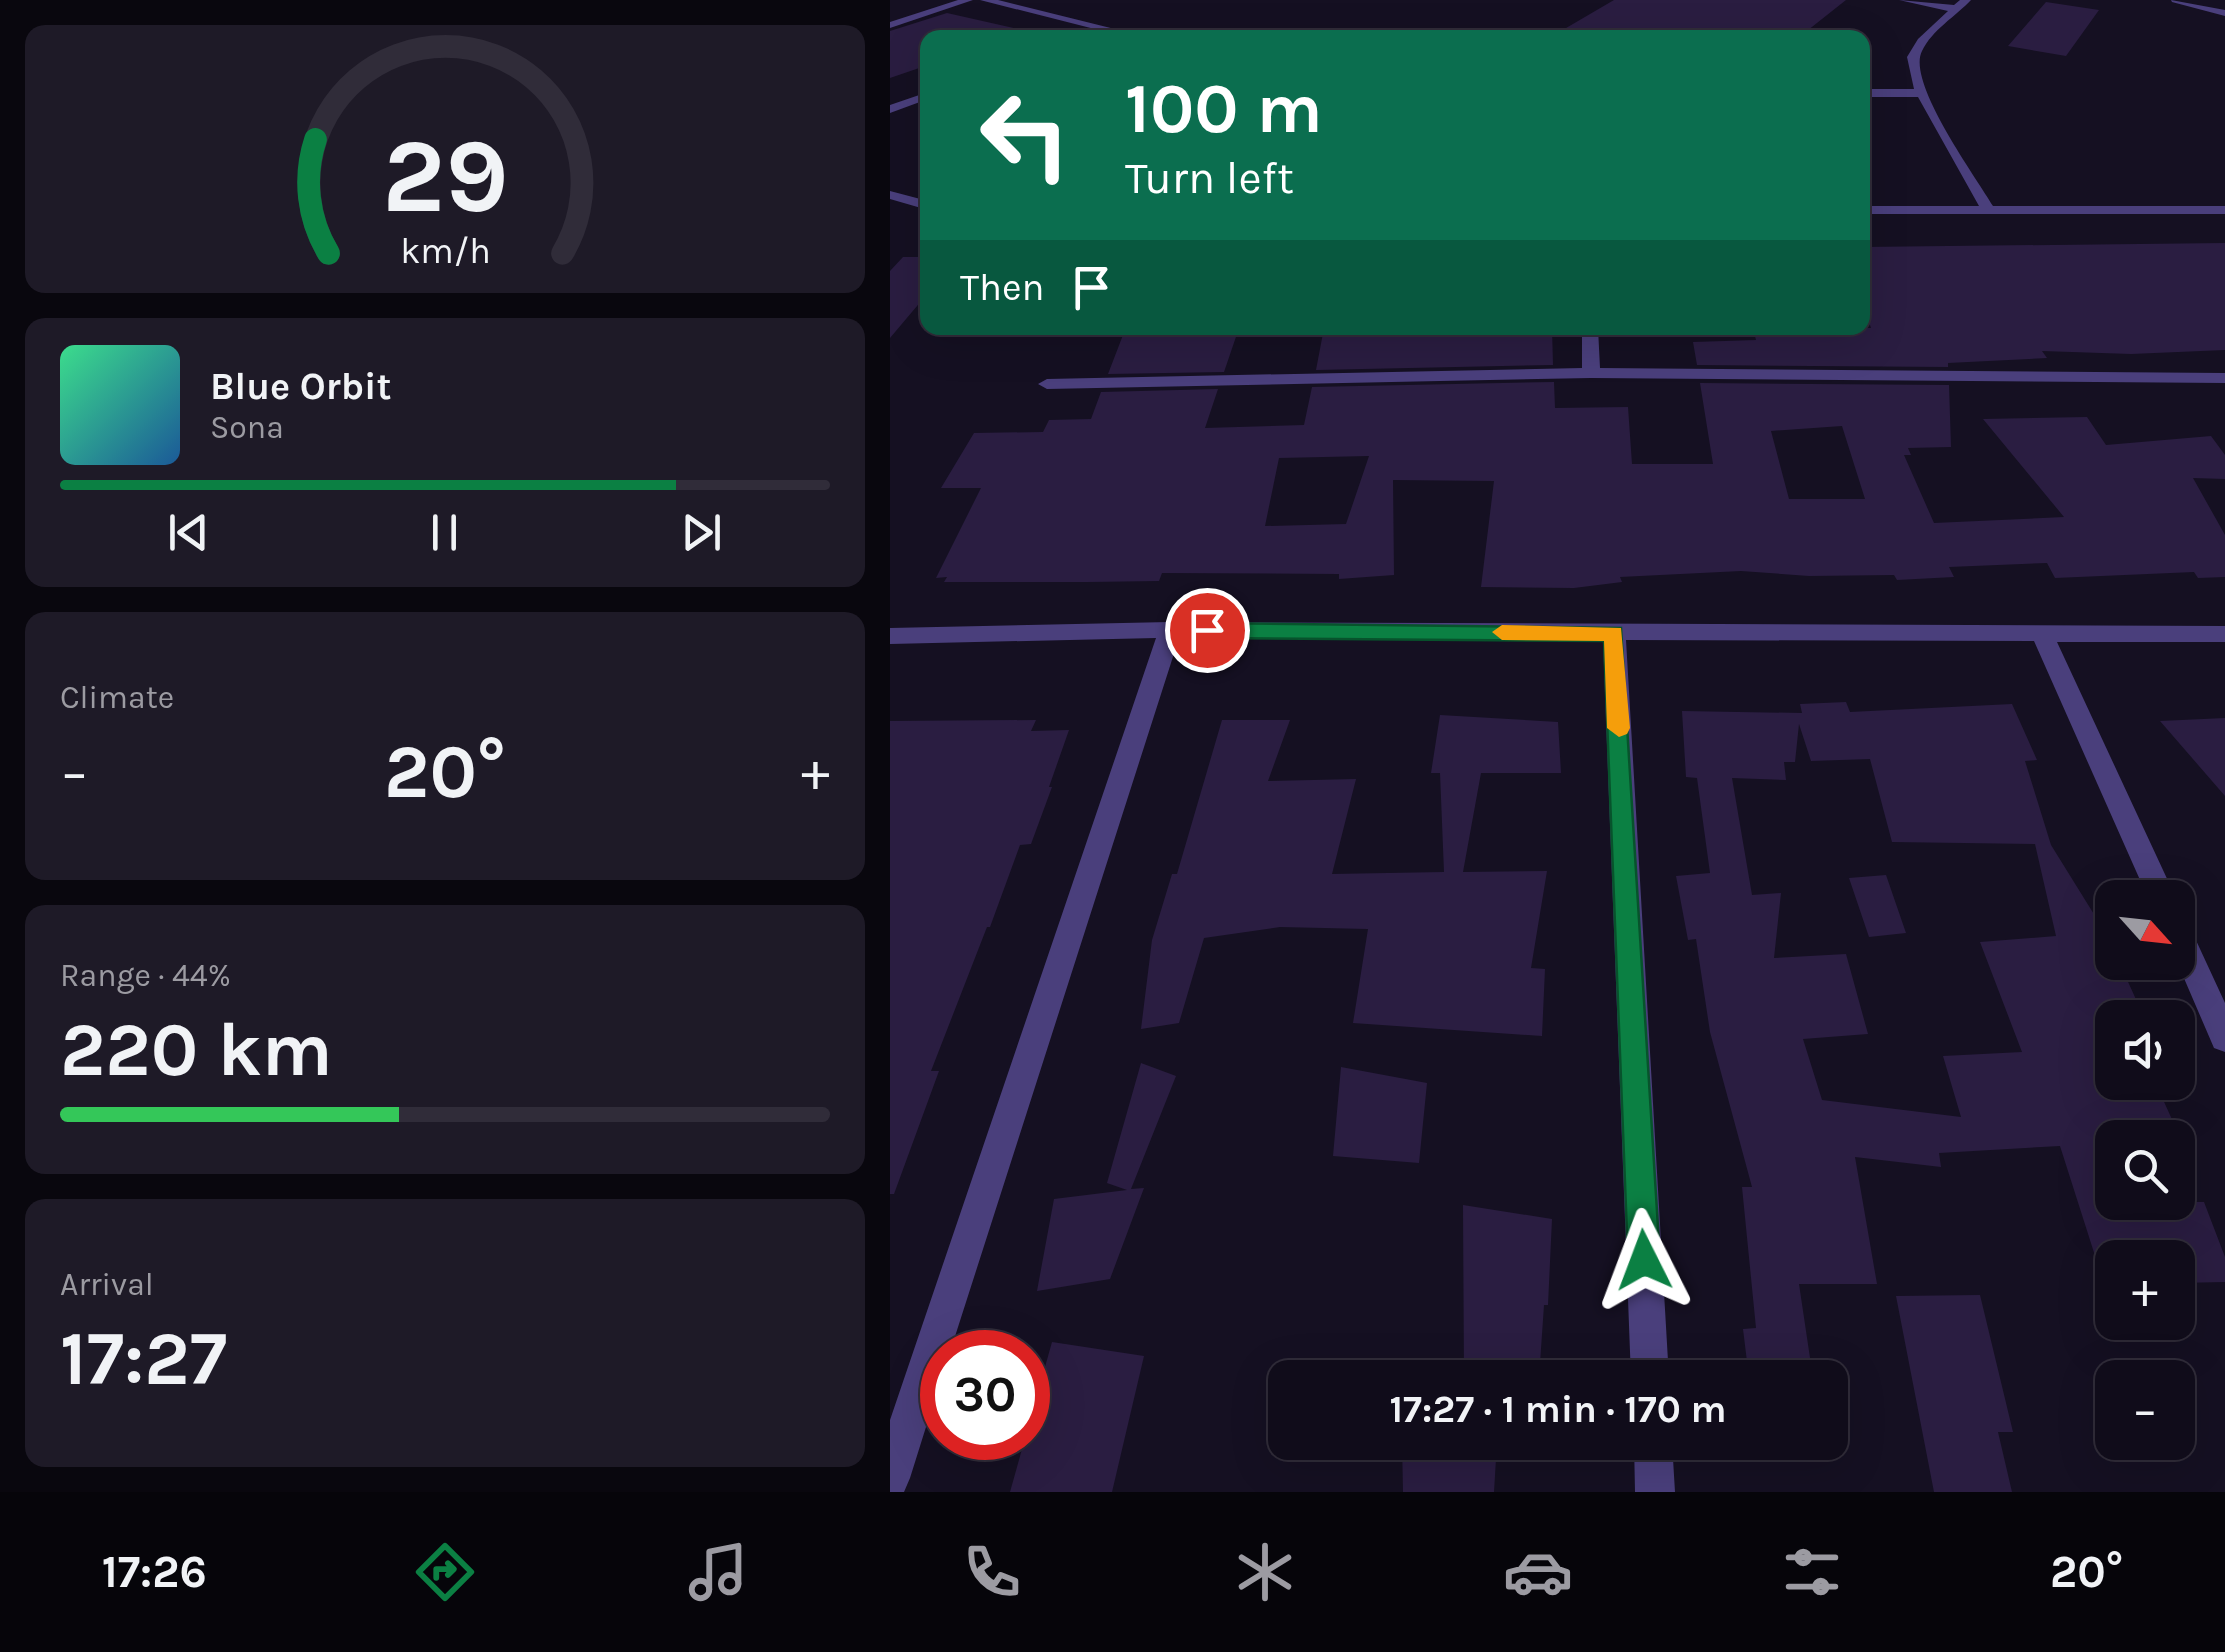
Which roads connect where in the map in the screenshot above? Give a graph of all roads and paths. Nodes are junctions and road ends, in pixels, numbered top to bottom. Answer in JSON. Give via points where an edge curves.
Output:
{"nodes":[{"id":1,"x":968,"y":0,"type":"edge"},
{"id":2,"x":985,"y":0,"type":"edge"},
{"id":3,"x":1904,"y":0,"type":"edge"},
{"id":4,"x":2176,"y":0,"type":"edge"},
{"id":5,"x":1961,"y":4,"type":"edge"},
{"id":6,"x":2225,"y":13,"type":"edge"},
{"id":7,"x":890,"y":25,"type":"edge"},
{"id":8,"x":1108,"y":29,"type":"joint"},
{"id":9,"x":1112,"y":30,"type":"edge"},
{"id":10,"x":1870,"y":93,"type":"edge"},
{"id":11,"x":1922,"y":93,"type":"junction"},
{"id":12,"x":920,"y":98,"type":"edge"},
{"id":13,"x":890,"y":109,"type":"edge"},
{"id":14,"x":890,"y":195,"type":"edge"},
{"id":15,"x":920,"y":204,"type":"edge"},
{"id":16,"x":1870,"y":210,"type":"edge"},
{"id":17,"x":1989,"y":210,"type":"junction"},
{"id":18,"x":2225,"y":210,"type":"edge"},
{"id":19,"x":1590,"y":335,"type":"edge"},
{"id":20,"x":1591,"y":373,"type":"junction"},
{"id":21,"x":2225,"y":378,"type":"edge"},
{"id":22,"x":1047,"y":384,"type":"dead end"},
{"id":23,"x":1170,"y":630,"type":"junction"},
{"id":24,"x":1614,"y":634,"type":"junction"},
{"id":25,"x":2042,"y":634,"type":"junction"},
{"id":26,"x":2225,"y":634,"type":"edge"},
{"id":27,"x":890,"y":636,"type":"edge"},
{"id":28,"x":2154,"y":880,"type":"edge"},
{"id":29,"x":2195,"y":970,"type":"edge"},
{"id":30,"x":2225,"y":1037,"type":"edge"},
{"id":31,"x":1649,"y":1360,"type":"edge"},
{"id":32,"x":1654,"y":1460,"type":"edge"},
{"id":33,"x":890,"y":1478,"type":"edge"},
{"id":34,"x":1655,"y":1492,"type":"edge"}],
"edges":[{"from":1,"to":7,"type":"street"},
{"from":2,"to":8,"type":"street"},
{"from":3,"to":5,"type":"street"},
{"from":4,"to":6,"type":"street"},
{"from":5,"to":11,"type":"street","via":[[1915,52]]},
{"from":8,"to":9,"type":"street"},
{"from":10,"to":11,"type":"street"},
{"from":11,"to":17,"type":"street"},
{"from":12,"to":13,"type":"street"},
{"from":14,"to":15,"type":"street"},
{"from":16,"to":17,"type":"street"},
{"from":17,"to":18,"type":"street"},
{"from":19,"to":20,"type":"street"},
{"from":20,"to":21,"type":"street"},
{"from":20,"to":22,"type":"street"},
{"from":23,"to":24,"type":"street"},
{"from":23,"to":27,"type":"street"},
{"from":23,"to":33,"type":"street"},
{"from":24,"to":25,"type":"street"},
{"from":24,"to":31,"type":"street"},
{"from":25,"to":26,"type":"street"},
{"from":25,"to":28,"type":"street"},
{"from":29,"to":30,"type":"street"},
{"from":32,"to":34,"type":"street"}]}
